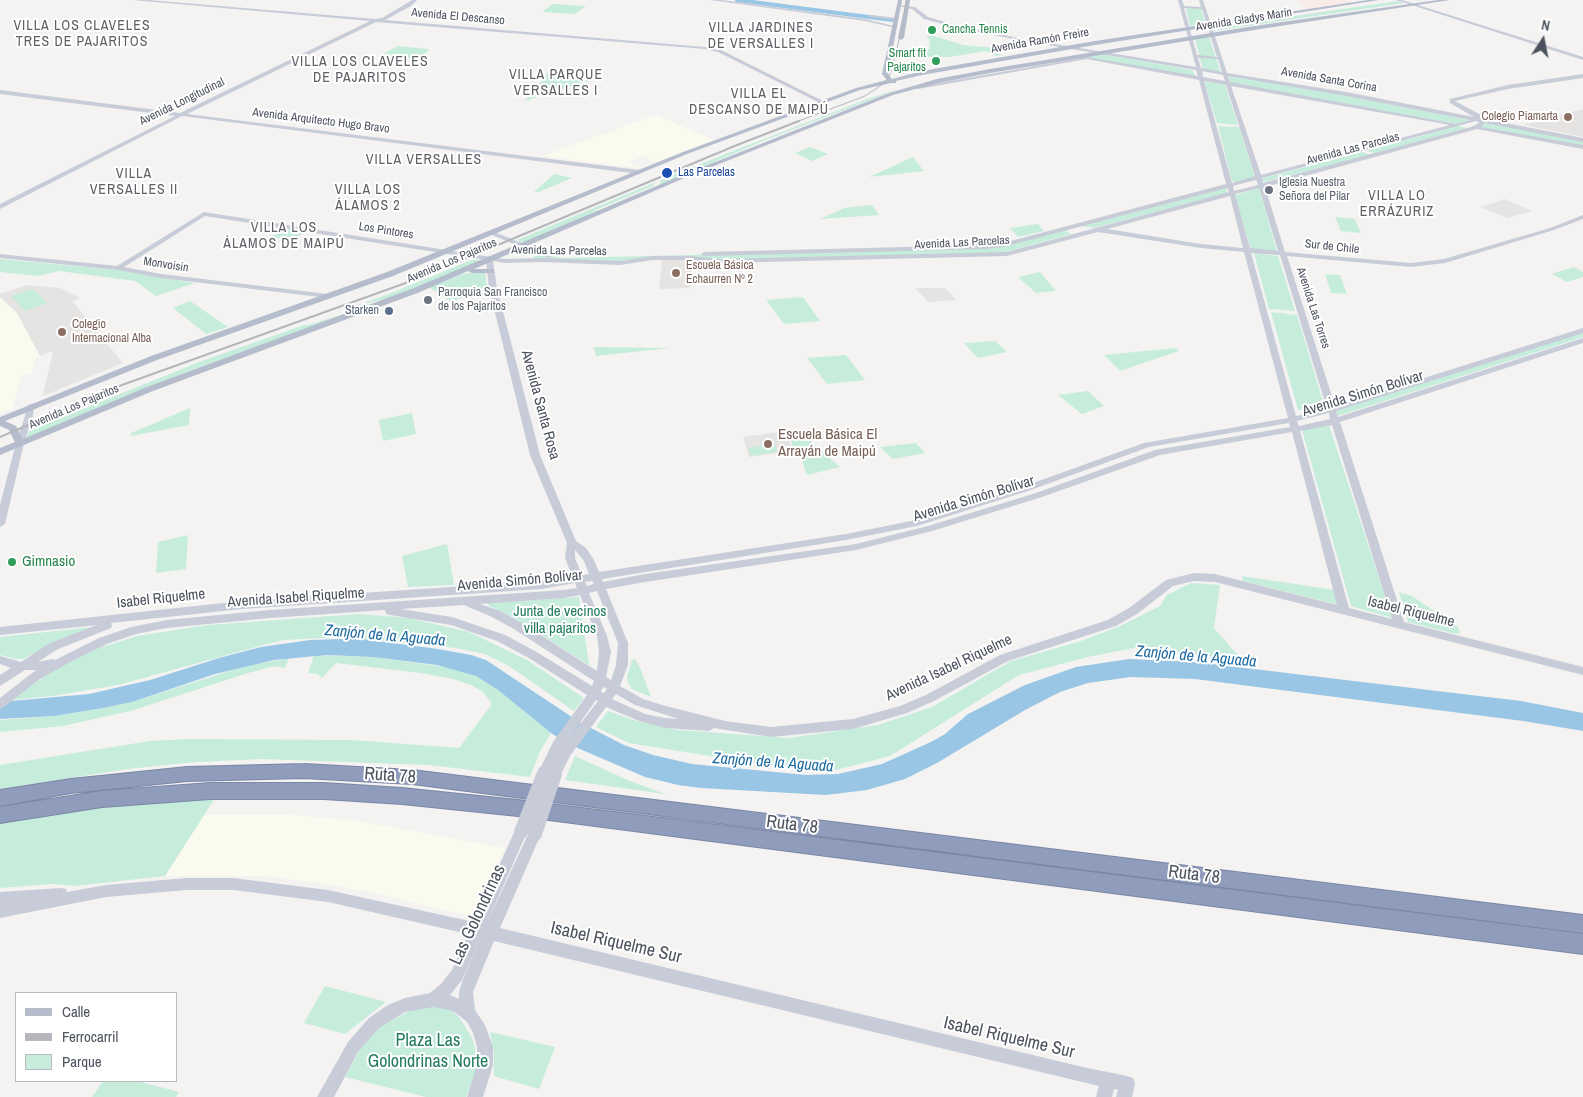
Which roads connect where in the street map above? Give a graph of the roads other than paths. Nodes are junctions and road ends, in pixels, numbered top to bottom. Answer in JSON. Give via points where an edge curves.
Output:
{"nodes":[{"id":1,"x":134,"y":0,"type":"edge"},
{"id":2,"x":155,"y":0,"type":"edge"},
{"id":3,"x":409,"y":0,"type":"edge"},
{"id":4,"x":415,"y":0,"type":"edge"},
{"id":5,"x":712,"y":0,"type":"edge"},
{"id":6,"x":749,"y":0,"type":"edge"},
{"id":7,"x":908,"y":0,"type":"edge"},
{"id":8,"x":1377,"y":0,"type":"edge"},
{"id":9,"x":1398,"y":0,"type":"edge"},
{"id":10,"x":1448,"y":0,"type":"edge"},
{"id":11,"x":900,"y":3,"type":"edge"},
{"id":12,"x":1181,"y":4,"type":"edge"},
{"id":13,"x":1202,"y":4,"type":"edge"},
{"id":14,"x":1414,"y":5,"type":"junction"},
{"id":15,"x":907,"y":7,"type":"junction"},
{"id":16,"x":379,"y":19,"type":"junction"},
{"id":17,"x":897,"y":19,"type":"junction"},
{"id":18,"x":1209,"y":24,"type":"junction"},
{"id":19,"x":896,"y":27,"type":"junction"},
{"id":20,"x":1187,"y":28,"type":"junction"},
{"id":21,"x":1213,"y":35,"type":"junction"},
{"id":22,"x":1190,"y":39,"type":"junction"},
{"id":23,"x":899,"y":47,"type":"dead end"},
{"id":24,"x":1062,"y":47,"type":"junction"},
{"id":25,"x":1071,"y":47,"type":"junction"},
{"id":26,"x":1102,"y":53,"type":"junction"},
{"id":27,"x":1195,"y":56,"type":"junction"},
{"id":28,"x":1087,"y":58,"type":"joint"},
{"id":29,"x":1220,"y":58,"type":"junction"},
{"id":30,"x":1583,"y":59,"type":"edge"},
{"id":31,"x":894,"y":63,"type":"dead end"},
{"id":32,"x":1199,"y":75,"type":"junction"},
{"id":33,"x":1583,"y":76,"type":"edge"},
{"id":34,"x":893,"y":79,"type":"junction"},
{"id":35,"x":1226,"y":80,"type":"junction"},
{"id":36,"x":911,"y":88,"type":"junction"},
{"id":37,"x":0,"y":92,"type":"edge"},
{"id":38,"x":822,"y":102,"type":"junction"},
{"id":39,"x":180,"y":115,"type":"junction"},
{"id":40,"x":1474,"y":118,"type":"junction"},
{"id":41,"x":1460,"y":124,"type":"junction"},
{"id":42,"x":1480,"y":125,"type":"junction"},
{"id":43,"x":1583,"y":140,"type":"edge"},
{"id":44,"x":1583,"y":147,"type":"edge"},
{"id":45,"x":639,"y":172,"type":"junction"},
{"id":46,"x":1258,"y":177,"type":"junction"},
{"id":47,"x":1230,"y":185,"type":"junction"},
{"id":48,"x":1261,"y":185,"type":"junction"},
{"id":49,"x":653,"y":189,"type":"junction"},
{"id":50,"x":1232,"y":193,"type":"junction"},
{"id":51,"x":0,"y":207,"type":"edge"},
{"id":52,"x":1583,"y":217,"type":"edge"},
{"id":53,"x":1073,"y":226,"type":"junction"},
{"id":54,"x":1096,"y":230,"type":"junction"},
{"id":55,"x":492,"y":232,"type":"junction"},
{"id":56,"x":522,"y":245,"type":"junction"},
{"id":57,"x":892,"y":249,"type":"junction"},
{"id":58,"x":1248,"y":250,"type":"junction"},
{"id":59,"x":446,"y":252,"type":"junction"},
{"id":60,"x":536,"y":252,"type":"junction"},
{"id":61,"x":1282,"y":254,"type":"junction"},
{"id":62,"x":0,"y":256,"type":"edge"},
{"id":63,"x":707,"y":256,"type":"junction"},
{"id":64,"x":895,"y":258,"type":"junction"},
{"id":65,"x":628,"y":259,"type":"junction"},
{"id":66,"x":489,"y":260,"type":"junction"},
{"id":67,"x":523,"y":261,"type":"junction"},
{"id":68,"x":507,"y":262,"type":"junction"},
{"id":69,"x":652,"y":264,"type":"dead end"},
{"id":70,"x":118,"y":268,"type":"junction"},
{"id":71,"x":491,"y":271,"type":"junction"},
{"id":72,"x":458,"y":273,"type":"junction"},
{"id":73,"x":328,"y":296,"type":"junction"},
{"id":74,"x":1583,"y":330,"type":"edge"},
{"id":75,"x":1583,"y":340,"type":"edge"},
{"id":76,"x":30,"y":407,"type":"junction"},
{"id":77,"x":1332,"y":410,"type":"junction"},
{"id":78,"x":1293,"y":419,"type":"junction"},
{"id":79,"x":0,"y":421,"type":"edge"},
{"id":80,"x":1335,"y":421,"type":"junction"},
{"id":81,"x":1296,"y":430,"type":"junction"},
{"id":82,"x":20,"y":443,"type":"junction"},
{"id":83,"x":0,"y":452,"type":"edge"},
{"id":84,"x":0,"y":524,"type":"edge"},
{"id":85,"x":572,"y":543,"type":"junction"},
{"id":86,"x":598,"y":582,"type":"junction"},
{"id":87,"x":1231,"y":582,"type":"joint"},
{"id":88,"x":582,"y":585,"type":"junction"},
{"id":89,"x":414,"y":594,"type":"junction"},
{"id":90,"x":462,"y":602,"type":"junction"},
{"id":91,"x":356,"y":608,"type":"junction"},
{"id":92,"x":1344,"y":610,"type":"junction"},
{"id":93,"x":140,"y":617,"type":"junction"},
{"id":94,"x":1399,"y":624,"type":"junction"},
{"id":95,"x":0,"y":632,"type":"edge"},
{"id":96,"x":66,"y":659,"type":"junction"},
{"id":97,"x":0,"y":660,"type":"edge"},
{"id":98,"x":20,"y":666,"type":"junction"},
{"id":99,"x":1583,"y":671,"type":"edge"},
{"id":100,"x":601,"y":679,"type":"junction"},
{"id":101,"x":0,"y":681,"type":"edge"},
{"id":102,"x":614,"y":688,"type":"junction"},
{"id":103,"x":5,"y":700,"type":"edge"},
{"id":104,"x":597,"y":702,"type":"junction"},
{"id":105,"x":725,"y":726,"type":"junction"},
{"id":106,"x":549,"y":774,"type":"joint"},
{"id":107,"x":0,"y":798,"type":"edge"},
{"id":108,"x":0,"y":815,"type":"edge"},
{"id":109,"x":90,"y":893,"type":"junction"},
{"id":110,"x":0,"y":898,"type":"edge"},
{"id":111,"x":0,"y":911,"type":"edge"},
{"id":112,"x":1583,"y":924,"type":"edge"},
{"id":113,"x":485,"y":931,"type":"junction"},
{"id":114,"x":1583,"y":944,"type":"edge"},
{"id":115,"x":433,"y":1000,"type":"junction"},
{"id":116,"x":468,"y":1014,"type":"junction"},
{"id":117,"x":1108,"y":1080,"type":"junction"},
{"id":118,"x":1126,"y":1090,"type":"edge"},
{"id":119,"x":325,"y":1097,"type":"edge"},
{"id":120,"x":475,"y":1097,"type":"edge"},
{"id":121,"x":1104,"y":1097,"type":"edge"}],
"edges":[{"from":1,"to":16,"type":"street","name":"Avenida El Descanso"},
{"from":2,"to":16,"type":"street","name":"Avenida El Descanso"},
{"from":3,"to":16,"type":"street","name":"Avenida Longitudinal"},
{"from":4,"to":16,"type":"street","name":"Avenida Longitudinal"},
{"from":5,"to":19,"type":"street"},
{"from":6,"to":17,"type":"street"},
{"from":7,"to":15,"type":"main road"},
{"from":8,"to":18,"type":"main road","name":"Avenida Gladys Marín"},
{"from":9,"to":14,"type":"street"},
{"from":10,"to":14,"type":"main road","name":"Avenida Gladys Marín"},
{"from":11,"to":15,"type":"street"},
{"from":11,"to":17,"type":"main road"},
{"from":12,"to":13,"type":"street"},
{"from":12,"to":20,"type":"street"},
{"from":13,"to":18,"type":"street","name":"Avenida Las Torres"},
{"from":14,"to":21,"type":"main road","name":"Avenida Gladys Marín"},
{"from":14,"to":30,"type":"street"},
{"from":15,"to":23,"type":"main road"},
{"from":15,"to":24,"type":"street","via":[[926,18],[958,27]]},
{"from":16,"to":38,"type":"street","name":"Avenida El Descanso","via":[[709,46]]},
{"from":16,"to":39,"type":"street","name":"Avenida Longitudinal"},
{"from":17,"to":19,"type":"main road"},
{"from":18,"to":20,"type":"main road","name":"Avenida Gladys Marín"},
{"from":18,"to":21,"type":"street","name":"Avenida Las Torres"},
{"from":19,"to":34,"type":"main road","via":[[885,74]]},
{"from":20,"to":22,"type":"street"},
{"from":20,"to":25,"type":"main road","name":"Avenida Ramón Freire"},
{"from":21,"to":22,"type":"main road","name":"Avenida Gladys Marín"},
{"from":21,"to":29,"type":"street","name":"Avenida Las Torres"},
{"from":22,"to":26,"type":"main road","name":"Avenida Gladys Marín"},
{"from":22,"to":27,"type":"street"},
{"from":24,"to":25,"type":"main road","name":"Avenida Ramón Freire"},
{"from":24,"to":34,"type":"main road","name":"Avenida Ramón Freire"},
{"from":25,"to":26,"type":"street","name":"Avenida Santa Corina"},
{"from":26,"to":32,"type":"street","name":"Avenida Santa Corina"},
{"from":26,"to":36,"type":"main road","name":"Avenida Los Pajaritos","via":[[974,73]]},
{"from":27,"to":29,"type":"street"},
{"from":27,"to":32,"type":"street"},
{"from":28,"to":32,"type":"street","name":"Avenida Santa Corina"},
{"from":28,"to":36,"type":"street","name":"Avenida Los Pajaritos"},
{"from":29,"to":35,"type":"street","name":"Avenida Las Torres"},
{"from":31,"to":34,"type":"main road"},
{"from":32,"to":35,"type":"street","name":"Avenida Santa Corina"},
{"from":32,"to":35,"type":"street","name":"Avenida Santa Corina"},
{"from":32,"to":47,"type":"street"},
{"from":33,"to":40,"type":"street","via":[[1508,87],[1451,101]]},
{"from":34,"to":36,"type":"main road"},
{"from":34,"to":38,"type":"main road","name":"Avenida Los Pajaritos"},
{"from":35,"to":40,"type":"street","name":"Avenida Santa Corina","via":[[1360,97]]},
{"from":35,"to":41,"type":"street","name":"Avenida Santa Corina"},
{"from":35,"to":46,"type":"street","name":"Avenida Las Torres"},
{"from":36,"to":49,"type":"main road","name":"Avenida Los Pajaritos","via":[[796,130]]},
{"from":37,"to":39,"type":"street","name":"Avenida Arquitecto Hugo Bravo"},
{"from":38,"to":45,"type":"main road","name":"Avenida Los Pajaritos"},
{"from":39,"to":45,"type":"street","name":"Avenida Arquitecto Hugo Bravo"},
{"from":39,"to":51,"type":"street","name":"Avenida Longitudinal"},
{"from":40,"to":41,"type":"street","name":"Avenida Las Parcelas"},
{"from":40,"to":42,"type":"street"},
{"from":41,"to":42,"type":"street","name":"Avenida Santa Corina"},
{"from":41,"to":46,"type":"street","name":"Avenida Las Parcelas"},
{"from":42,"to":43,"type":"street","name":"Avenida Santa Corina"},
{"from":42,"to":44,"type":"street","name":"Avenida Santa Corina"},
{"from":42,"to":48,"type":"street","name":"Avenida Las Parcelas"},
{"from":45,"to":49,"type":"main road","via":[[654,177],[658,183]]},
{"from":45,"to":55,"type":"main road","name":"Avenida Los Pajaritos"},
{"from":46,"to":47,"type":"street","name":"Avenida Las Parcelas"},
{"from":46,"to":48,"type":"street","name":"Avenida Las Torres"},
{"from":47,"to":50,"type":"street"},
{"from":47,"to":53,"type":"street","name":"Avenida Las Parcelas"},
{"from":48,"to":50,"type":"street","name":"Avenida Las Parcelas"},
{"from":48,"to":61,"type":"street","name":"Avenida Las Torres"},
{"from":49,"to":56,"type":"main road","name":"Avenida Los Pajaritos"},
{"from":50,"to":54,"type":"street","name":"Avenida Las Parcelas"},
{"from":50,"to":58,"type":"street"},
{"from":52,"to":61,"type":"street","name":"Sur de Chile","via":[[1428,264]]},
{"from":53,"to":54,"type":"street","name":"Sur de Chile"},
{"from":53,"to":57,"type":"street","name":"Avenida Las Parcelas","via":[[994,246]]},
{"from":54,"to":58,"type":"street","name":"Sur de Chile","via":[[1181,244]]},
{"from":54,"to":64,"type":"street","name":"Avenida Las Parcelas","via":[[1007,254]]},
{"from":55,"to":56,"type":"street","name":"Avenida Las Parcelas"},
{"from":55,"to":59,"type":"main road","name":"Avenida Los Pajaritos"},
{"from":56,"to":60,"type":"street","name":"Avenida Las Parcelas"},
{"from":56,"to":66,"type":"main road","name":"Avenida Los Pajaritos"},
{"from":57,"to":63,"type":"street","name":"Avenida Las Parcelas"},
{"from":57,"to":64,"type":"street"},
{"from":58,"to":61,"type":"street","name":"Sur de Chile"},
{"from":58,"to":78,"type":"street"},
{"from":59,"to":66,"type":"street","name":"Avenida Las Parcelas"},
{"from":59,"to":70,"type":"street","name":"Los Pintores","via":[[204,214]]},
{"from":59,"to":73,"type":"main road","name":"Avenida Los Pajaritos"},
{"from":60,"to":65,"type":"street","name":"Avenida Las Parcelas","via":[[561,257]]},
{"from":60,"to":67,"type":"street"},
{"from":61,"to":77,"type":"street","name":"Avenida Las Torres"},
{"from":62,"to":70,"type":"street","name":"Monvoisin"},
{"from":63,"to":64,"type":"street","name":"Avenida Las Parcelas","via":[[722,261]]},
{"from":63,"to":65,"type":"street","name":"Avenida Las Parcelas"},
{"from":65,"to":67,"type":"street","name":"Avenida Las Parcelas"},
{"from":65,"to":69,"type":"street"},
{"from":66,"to":68,"type":"street","name":"Avenida Las Parcelas"},
{"from":66,"to":71,"type":"street","name":"Avenida Santa Rosa"},
{"from":66,"to":72,"type":"main road","name":"Avenida Los Pajaritos"},
{"from":67,"to":68,"type":"street","name":"Avenida Las Parcelas"},
{"from":68,"to":71,"type":"street"},
{"from":70,"to":73,"type":"street","name":"Monvoisin"},
{"from":71,"to":72,"type":"main road","via":[[482,269]]},
{"from":71,"to":85,"type":"street","name":"Avenida Santa Rosa","via":[[534,455]]},
{"from":72,"to":82,"type":"main road","name":"Avenida Los Pajaritos","via":[[158,386]]},
{"from":73,"to":76,"type":"main road","name":"Avenida Los Pajaritos","via":[[154,358]]},
{"from":74,"to":77,"type":"street","name":"Avenida Simón Bolívar"},
{"from":75,"to":80,"type":"street","name":"Avenida Simón Bolívar"},
{"from":76,"to":79,"type":"main road","name":"Avenida Los Pajaritos"},
{"from":76,"to":82,"type":"street"},
{"from":77,"to":78,"type":"street","name":"Avenida Simón Bolívar"},
{"from":77,"to":80,"type":"street","name":"Avenida Las Torres"},
{"from":78,"to":81,"type":"street"},
{"from":78,"to":86,"type":"street","name":"Avenida Simón Bolívar","via":[[1147,445],[917,523],[679,562]]},
{"from":79,"to":82,"type":"main road","via":[[13,428]]},
{"from":80,"to":81,"type":"street","name":"Avenida Simón Bolívar"},
{"from":80,"to":94,"type":"street","name":"Avenida Las Torres"},
{"from":81,"to":86,"type":"street","name":"Avenida Simón Bolívar","via":[[1158,452],[1039,495],[929,529],[856,547],[655,577]]},
{"from":81,"to":92,"type":"street"},
{"from":82,"to":83,"type":"main road","name":"Avenida Los Pajaritos"},
{"from":82,"to":84,"type":"street"},
{"from":85,"to":86,"type":"street","name":"Avenida Santa Rosa","via":[[584,553]]},
{"from":85,"to":88,"type":"street","name":"Avenida Santa Rosa","via":[[570,554]]},
{"from":86,"to":88,"type":"street","name":"Avenida Simón Bolívar"},
{"from":86,"to":102,"type":"street","name":"Avenida Santa Rosa","via":[[624,650]]},
{"from":87,"to":92,"type":"street","name":"Isabel Riquelme"},
{"from":87,"to":105,"type":"street","name":"Avenida Isabel Riquelme","via":[[1200,577],[1176,581],[1112,623],[1004,658],[925,700],[871,720],[842,726],[771,732]]},
{"from":88,"to":89,"type":"street","name":"Avenida Simón Bolívar"},
{"from":88,"to":90,"type":"street","name":"Avenida Simón Bolívar","via":[[549,596]]},
{"from":88,"to":100,"type":"street","name":"Avenida Santa Rosa","via":[[604,644]]},
{"from":89,"to":90,"type":"street","name":"Avenida Isabel Riquelme"},
{"from":89,"to":93,"type":"street","name":"Isabel Riquelme","via":[[242,605]]},
{"from":90,"to":91,"type":"street","name":"Avenida Simón Bolívar"},
{"from":90,"to":100,"type":"street","name":"Avenida Isabel Riquelme","via":[[511,622]]},
{"from":91,"to":96,"type":"street","name":"Avenida Isabel Riquelme","via":[[167,624],[116,636]]},
{"from":91,"to":104,"type":"street","name":"Avenida Isabel Riquelme","via":[[437,618],[486,632],[516,646]]},
{"from":92,"to":94,"type":"street","name":"Isabel Riquelme"},
{"from":93,"to":95,"type":"street","name":"Isabel Riquelme"},
{"from":93,"to":98,"type":"street","via":[[80,635]]},
{"from":94,"to":99,"type":"street","name":"Isabel Riquelme"},
{"from":96,"to":98,"type":"street","via":[[39,666]]},
{"from":96,"to":103,"type":"street","via":[[36,676]]},
{"from":97,"to":98,"type":"street"},
{"from":98,"to":101,"type":"street"},
{"from":98,"to":103,"type":"street","via":[[20,677]]},
{"from":100,"to":102,"type":"street","name":"Avenida Isabel Riquelme"},
{"from":100,"to":104,"type":"street","name":"Avenida Santa Rosa"},
{"from":102,"to":104,"type":"street","name":"Avenida Santa Rosa"},
{"from":102,"to":105,"type":"street","name":"Avenida Isabel Riquelme","via":[[650,706]]},
{"from":104,"to":105,"type":"street","name":"Avenida Isabel Riquelme","via":[[665,723]]},
{"from":104,"to":106,"type":"street","name":"Avenida Santa Rosa","via":[[562,749]]},
{"from":106,"to":113,"type":"street","name":"Las Golondrinas","bridge":true,"via":[[528,833]]},
{"from":107,"to":112,"type":"highway","name":"Ruta 78","via":[[127,779],[205,773],[304,771],[412,777]]},
{"from":108,"to":114,"type":"highway","name":"Ruta 78","via":[[102,799],[210,791],[324,791],[402,796]]},
{"from":109,"to":110,"type":"street","name":"Isabel Riquelme Sur"},
{"from":109,"to":111,"type":"street","name":"Isabel Riquelme Sur"},
{"from":109,"to":113,"type":"street","name":"Isabel Riquelme Sur","via":[[165,885],[242,885],[354,901]]},
{"from":113,"to":115,"type":"street","name":"Las Golondrinas","via":[[457,975]]},
{"from":113,"to":116,"type":"street","name":"Las Golondrinas","via":[[467,985]]},
{"from":113,"to":117,"type":"street","name":"Isabel Riquelme Sur"},
{"from":115,"to":116,"type":"street","via":[[452,1004]]},
{"from":115,"to":119,"type":"street","via":[[405,1004],[374,1023],[353,1047]]},
{"from":116,"to":120,"type":"street","via":[[480,1030],[485,1048],[484,1073]]},
{"from":117,"to":118,"type":"street","name":"Isabel Riquelme Sur"},
{"from":117,"to":121,"type":"street"}]}
